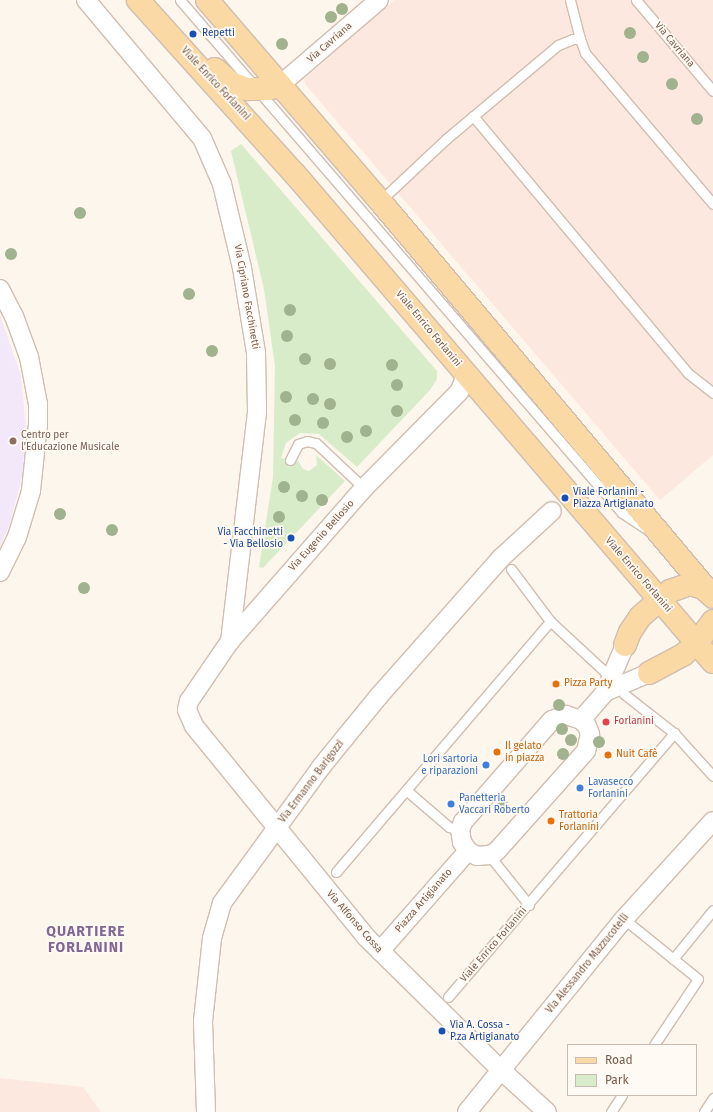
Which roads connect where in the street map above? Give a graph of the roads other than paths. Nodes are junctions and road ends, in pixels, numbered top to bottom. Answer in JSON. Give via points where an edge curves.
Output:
{"nodes":[{"id":1,"x":86,"y":0,"type":"edge"},
{"id":2,"x":138,"y":0,"type":"edge"},
{"id":3,"x":180,"y":0,"type":"edge"},
{"id":4,"x":207,"y":0,"type":"edge"},
{"id":5,"x":379,"y":0,"type":"edge"},
{"id":6,"x":570,"y":0,"type":"edge"},
{"id":7,"x":636,"y":0,"type":"edge"},
{"id":8,"x":580,"y":39,"type":"junction"},
{"id":9,"x":270,"y":87,"type":"junction"},
{"id":10,"x":713,"y":91,"type":"edge"},
{"id":11,"x":473,"y":116,"type":"junction"},
{"id":12,"x":380,"y":201,"type":"junction"},
{"id":13,"x":713,"y":204,"type":"edge"},
{"id":14,"x":0,"y":289,"type":"edge"},
{"id":15,"x":463,"y":370,"type":"junction"},
{"id":16,"x":713,"y":393,"type":"edge"},
{"id":17,"x":290,"y":460,"type":"dead end"},
{"id":18,"x":364,"y":488,"type":"junction"},
{"id":19,"x":552,"y":511,"type":"dead end"},
{"id":20,"x":669,"y":544,"type":"junction"},
{"id":21,"x":511,"y":569,"type":"dead end"},
{"id":22,"x":0,"y":572,"type":"edge"},
{"id":23,"x":712,"y":596,"type":"edge"},
{"id":24,"x":659,"y":599,"type":"junction"},
{"id":25,"x":713,"y":620,"type":"edge"},
{"id":26,"x":550,"y":621,"type":"junction"},
{"id":27,"x":230,"y":641,"type":"junction"},
{"id":28,"x":697,"y":643,"type":"junction"},
{"id":29,"x":625,"y":645,"type":"junction"},
{"id":30,"x":713,"y":662,"type":"edge"},
{"id":31,"x":604,"y":671,"type":"dead end"},
{"id":32,"x":649,"y":673,"type":"junction"},
{"id":33,"x":605,"y":692,"type":"junction"},
{"id":34,"x":624,"y":694,"type":"dead end"},
{"id":35,"x":187,"y":710,"type":"joint"},
{"id":36,"x":581,"y":720,"type":"junction"},
{"id":37,"x":674,"y":733,"type":"junction"},
{"id":38,"x":713,"y":776,"type":"edge"},
{"id":39,"x":406,"y":790,"type":"junction"},
{"id":40,"x":713,"y":821,"type":"edge"},
{"id":41,"x":276,"y":830,"type":"junction"},
{"id":42,"x":460,"y":830,"type":"junction"},
{"id":43,"x":468,"y":851,"type":"junction"},
{"id":44,"x":489,"y":855,"type":"junction"},
{"id":45,"x":336,"y":872,"type":"dead end"},
{"id":46,"x":529,"y":905,"type":"junction"},
{"id":47,"x":713,"y":910,"type":"edge"},
{"id":48,"x":624,"y":919,"type":"junction"},
{"id":49,"x":380,"y":951,"type":"junction"},
{"id":50,"x":673,"y":959,"type":"junction"},
{"id":51,"x":448,"y":998,"type":"dead end"},
{"id":52,"x":655,"y":1044,"type":"edge"},
{"id":53,"x":501,"y":1070,"type":"junction"},
{"id":54,"x":621,"y":1096,"type":"edge"},
{"id":55,"x":713,"y":1098,"type":"edge"},
{"id":56,"x":206,"y":1112,"type":"edge"},
{"id":57,"x":467,"y":1112,"type":"edge"},
{"id":58,"x":547,"y":1112,"type":"edge"},
{"id":59,"x":610,"y":1112,"type":"edge"},
{"id":60,"x":704,"y":1112,"type":"edge"}],
"edges":[{"from":1,"to":27,"type":"street","name":"Via Cipriano Facchinetti","via":[[202,138],[222,184],[242,268],[256,353],[256,412]]},
{"from":2,"to":9,"type":"main road","via":[[181,33],[222,77],[239,86]]},
{"from":2,"to":15,"type":"main road","name":"Viale Enrico Forlanini","via":[[258,131]]},
{"from":3,"to":9,"type":"lane"},
{"from":4,"to":9,"type":"main road"},
{"from":5,"to":9,"type":"street","name":"Via Cavriana"},
{"from":6,"to":8,"type":"lane"},
{"from":7,"to":10,"type":"lane","name":"Via Cavriana"},
{"from":8,"to":11,"type":"lane","via":[[565,41],[558,45]]},
{"from":8,"to":13,"type":"lane","via":[[585,53]]},
{"from":9,"to":12,"type":"main road"},
{"from":9,"to":20,"type":"lane","via":[[622,513]]},
{"from":11,"to":12,"type":"lane"},
{"from":11,"to":16,"type":"lane","via":[[689,374]]},
{"from":12,"to":20,"type":"main road"},
{"from":14,"to":22,"type":"street","via":[[14,316],[29,357],[38,404],[38,424],[31,491],[17,537]]},
{"from":15,"to":18,"type":"street","name":"Via Eugenio Bellosio","via":[[464,381],[459,392]]},
{"from":15,"to":24,"type":"main road","name":"Viale Enrico Forlanini"},
{"from":17,"to":18,"type":"lane","via":[[298,444],[307,441],[316,443]]},
{"from":18,"to":27,"type":"street","name":"Via Eugenio Bellosio"},
{"from":19,"to":41,"type":"street","name":"Via Ermanno Barigozzi","via":[[510,548],[438,628],[354,726]]},
{"from":20,"to":23,"type":"main road"},
{"from":21,"to":26,"type":"lane"},
{"from":23,"to":24,"type":"main road","via":[[696,584],[685,584]]},
{"from":24,"to":28,"type":"main road","name":"Viale Enrico Forlanini"},
{"from":24,"to":29,"type":"main road","via":[[634,624]]},
{"from":25,"to":28,"type":"main road"},
{"from":26,"to":31,"type":"lane"},
{"from":26,"to":39,"type":"lane"},
{"from":27,"to":35,"type":"street","name":"Via Eugenio Bellosio","via":[[189,700]]},
{"from":28,"to":30,"type":"main road","name":"Viale Enrico Forlanini"},
{"from":28,"to":32,"type":"main road","via":[[673,662]]},
{"from":29,"to":32,"type":"street","via":[[627,659],[632,666]]},
{"from":29,"to":33,"type":"street"},
{"from":32,"to":33,"type":"street"},
{"from":33,"to":36,"type":"street"},
{"from":34,"to":37,"type":"lane"},
{"from":35,"to":41,"type":"street","name":"Via Alfonso Cossa","via":[[194,726]]},
{"from":36,"to":42,"type":"street","via":[[566,715],[552,720],[468,816]]},
{"from":36,"to":44,"type":"street","via":[[590,734],[586,751],[501,847]]},
{"from":37,"to":38,"type":"lane"},
{"from":37,"to":46,"type":"lane"},
{"from":39,"to":42,"type":"lane","via":[[449,827]]},
{"from":39,"to":45,"type":"lane"},
{"from":40,"to":48,"type":"street","name":"Via Alessandro Mazzucotelli"},
{"from":41,"to":49,"type":"street","name":"Via Alfonso Cossa"},
{"from":41,"to":56,"type":"street","name":"Via Ermanno Barigozzi","via":[[222,903],[214,926],[203,1021]]},
{"from":42,"to":43,"type":"street","via":[[462,842]]},
{"from":43,"to":44,"type":"street","via":[[477,856]]},
{"from":43,"to":49,"type":"street","name":"Piazza Artigianato"},
{"from":44,"to":46,"type":"lane","name":"Viale Enrico Forlanini"},
{"from":46,"to":51,"type":"lane","name":"Viale Enrico Forlanini"},
{"from":47,"to":50,"type":"lane"},
{"from":48,"to":50,"type":"lane"},
{"from":48,"to":53,"type":"street","name":"Via Alessandro Mazzucotelli"},
{"from":49,"to":53,"type":"street","name":"Via Alfonso Cossa"},
{"from":50,"to":52,"type":"lane","via":[[698,979]]},
{"from":53,"to":57,"type":"street","name":"Via Alessandro Mazzucotelli"},
{"from":53,"to":58,"type":"street","name":"Via Alfonso Cossa"},
{"from":54,"to":59,"type":"lane"},
{"from":55,"to":60,"type":"lane"}]}
